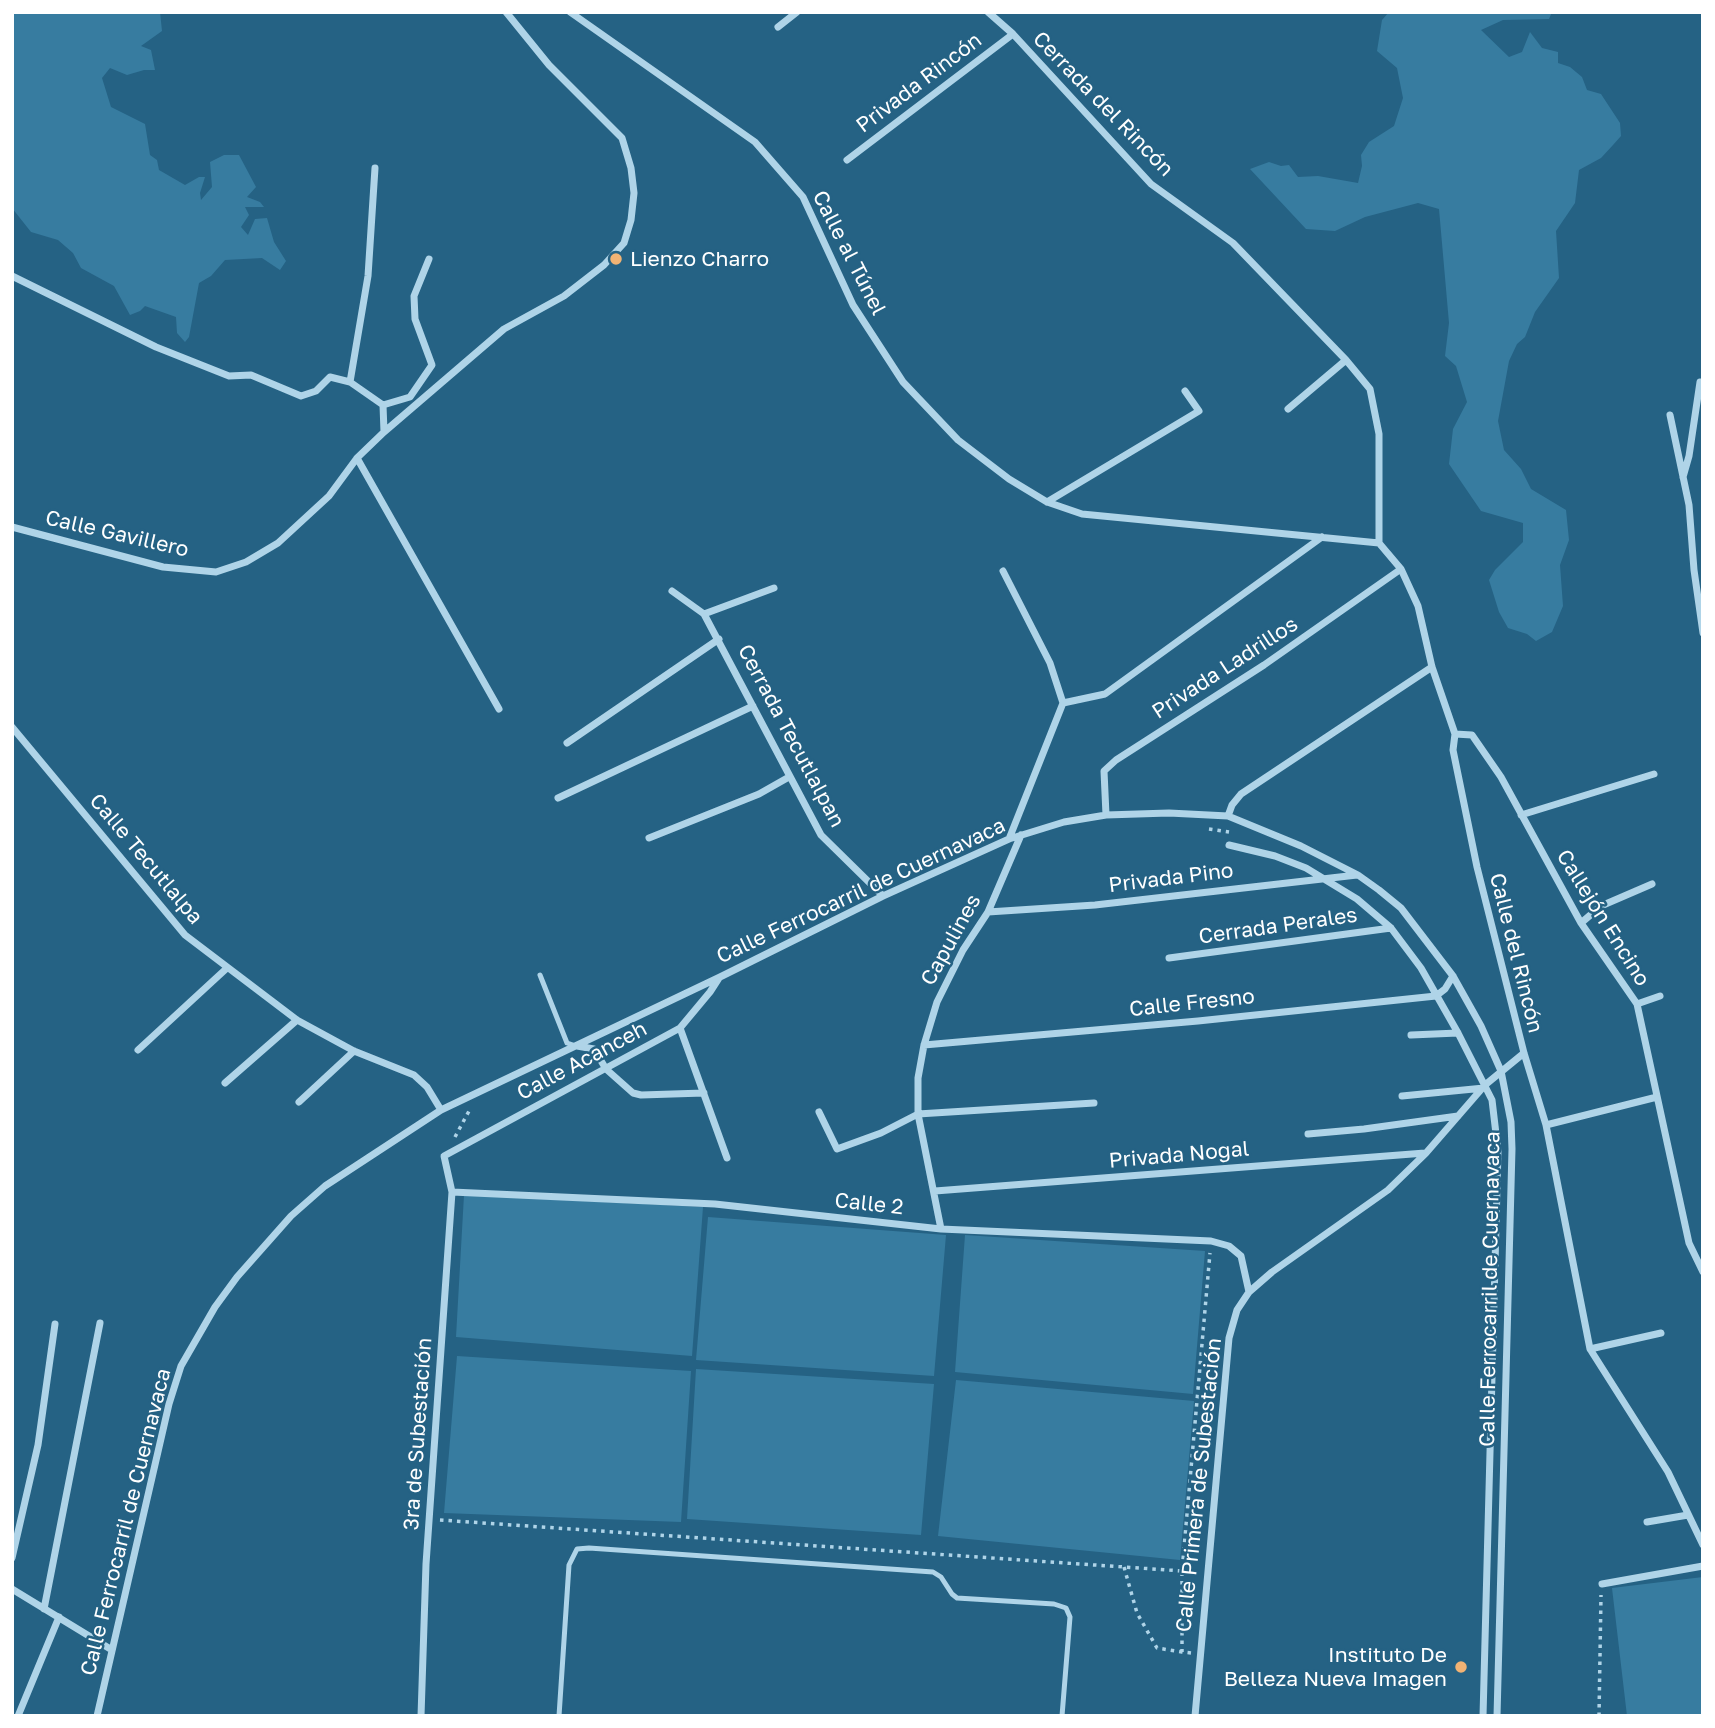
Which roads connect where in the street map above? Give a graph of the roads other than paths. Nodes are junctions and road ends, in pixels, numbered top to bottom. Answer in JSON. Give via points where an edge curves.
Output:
{"nodes":[{"id":1,"x":506,"y":12,"type":"edge"},
{"id":2,"x":570,"y":12,"type":"edge"},
{"id":3,"x":797,"y":12,"type":"edge"},
{"id":4,"x":988,"y":12,"type":"edge"},
{"id":5,"x":778,"y":27,"type":"dead end"},
{"id":6,"x":1013,"y":34,"type":"junction"},
{"id":7,"x":847,"y":160,"type":"dead end"},
{"id":8,"x":375,"y":168,"type":"dead end"},
{"id":9,"x":429,"y":259,"type":"dead end"},
{"id":10,"x":12,"y":276,"type":"edge"},
{"id":11,"x":1346,"y":360,"type":"junction"},
{"id":12,"x":350,"y":382,"type":"junction"},
{"id":13,"x":1700,"y":382,"type":"dead end"},
{"id":14,"x":1185,"y":391,"type":"dead end"},
{"id":15,"x":383,"y":405,"type":"junction"},
{"id":16,"x":1288,"y":409,"type":"dead end"},
{"id":17,"x":1670,"y":415,"type":"dead end"},
{"id":18,"x":384,"y":432,"type":"junction"},
{"id":19,"x":357,"y":458,"type":"junction"},
{"id":20,"x":1683,"y":478,"type":"junction"},
{"id":21,"x":1047,"y":502,"type":"junction"},
{"id":22,"x":12,"y":527,"type":"edge"},
{"id":23,"x":1323,"y":537,"type":"junction"},
{"id":24,"x":1378,"y":543,"type":"junction"},
{"id":25,"x":1401,"y":569,"type":"junction"},
{"id":26,"x":1003,"y":571,"type":"dead end"},
{"id":27,"x":774,"y":588,"type":"dead end"},
{"id":28,"x":672,"y":591,"type":"dead end"},
{"id":29,"x":704,"y":614,"type":"junction"},
{"id":30,"x":1703,"y":633,"type":"edge"},
{"id":31,"x":719,"y":639,"type":"junction"},
{"id":32,"x":1432,"y":667,"type":"junction"},
{"id":33,"x":1063,"y":703,"type":"junction"},
{"id":34,"x":753,"y":706,"type":"junction"},
{"id":35,"x":499,"y":709,"type":"dead end"},
{"id":36,"x":12,"y":727,"type":"edge"},
{"id":37,"x":1455,"y":734,"type":"junction"},
{"id":38,"x":567,"y":744,"type":"dead end"},
{"id":39,"x":1654,"y":774,"type":"dead end"},
{"id":40,"x":789,"y":777,"type":"junction"},
{"id":41,"x":558,"y":798,"type":"dead end"},
{"id":42,"x":1106,"y":815,"type":"junction"},
{"id":43,"x":1521,"y":815,"type":"junction"},
{"id":44,"x":1228,"y":817,"type":"junction"},
{"id":45,"x":1021,"y":835,"type":"junction"},
{"id":46,"x":649,"y":838,"type":"dead end"},
{"id":47,"x":1009,"y":839,"type":"junction"},
{"id":48,"x":1229,"y":845,"type":"dead end"},
{"id":49,"x":1358,"y":875,"type":"junction"},
{"id":50,"x":1325,"y":878,"type":"junction"},
{"id":51,"x":1653,"y":884,"type":"dead end"},
{"id":52,"x":883,"y":896,"type":"junction"},
{"id":53,"x":988,"y":912,"type":"junction"},
{"id":54,"x":1581,"y":923,"type":"junction"},
{"id":55,"x":1391,"y":928,"type":"junction"},
{"id":56,"x":1169,"y":958,"type":"dead end"},
{"id":57,"x":227,"y":968,"type":"junction"},
{"id":58,"x":540,"y":975,"type":"dead end"},
{"id":59,"x":1453,"y":976,"type":"junction"},
{"id":60,"x":720,"y":977,"type":"junction"},
{"id":61,"x":1436,"y":996,"type":"junction"},
{"id":62,"x":1660,"y":996,"type":"dead end"},
{"id":63,"x":1637,"y":1004,"type":"junction"},
{"id":64,"x":297,"y":1020,"type":"junction"},
{"id":65,"x":680,"y":1028,"type":"junction"},
{"id":66,"x":1458,"y":1033,"type":"junction"},
{"id":67,"x":1411,"y":1035,"type":"dead end"},
{"id":68,"x":924,"y":1045,"type":"junction"},
{"id":69,"x":576,"y":1046,"type":"junction"},
{"id":70,"x":138,"y":1050,"type":"dead end"},
{"id":71,"x":354,"y":1051,"type":"junction"},
{"id":72,"x":1524,"y":1053,"type":"junction"},
{"id":73,"x":606,"y":1069,"type":"junction"},
{"id":74,"x":1501,"y":1071,"type":"junction"},
{"id":75,"x":225,"y":1083,"type":"dead end"},
{"id":76,"x":1485,"y":1087,"type":"junction"},
{"id":77,"x":704,"y":1093,"type":"junction"},
{"id":78,"x":1402,"y":1096,"type":"dead end"},
{"id":79,"x":1657,"y":1097,"type":"junction"},
{"id":80,"x":299,"y":1102,"type":"dead end"},
{"id":81,"x":1094,"y":1103,"type":"dead end"},
{"id":82,"x":441,"y":1110,"type":"junction"},
{"id":83,"x":819,"y":1112,"type":"dead end"},
{"id":84,"x":918,"y":1114,"type":"junction"},
{"id":85,"x":1459,"y":1116,"type":"junction"},
{"id":86,"x":1546,"y":1125,"type":"junction"},
{"id":87,"x":1308,"y":1134,"type":"dead end"},
{"id":88,"x":1426,"y":1153,"type":"junction"},
{"id":89,"x":443,"y":1156,"type":"joint"},
{"id":90,"x":727,"y":1158,"type":"dead end"},
{"id":91,"x":935,"y":1191,"type":"junction"},
{"id":92,"x":452,"y":1192,"type":"junction"},
{"id":93,"x":941,"y":1229,"type":"junction"},
{"id":94,"x":1703,"y":1272,"type":"edge"},
{"id":95,"x":1249,"y":1292,"type":"junction"},
{"id":96,"x":100,"y":1323,"type":"dead end"},
{"id":97,"x":55,"y":1324,"type":"dead end"},
{"id":98,"x":1661,"y":1333,"type":"dead end"},
{"id":99,"x":1590,"y":1349,"type":"junction"},
{"id":100,"x":1688,"y":1515,"type":"junction"},
{"id":101,"x":1647,"y":1522,"type":"dead end"},
{"id":102,"x":1703,"y":1545,"type":"edge"},
{"id":103,"x":12,"y":1558,"type":"edge"},
{"id":104,"x":1703,"y":1566,"type":"edge"},
{"id":105,"x":1602,"y":1584,"type":"road end"},
{"id":106,"x":14,"y":1590,"type":"edge"},
{"id":107,"x":12,"y":1600,"type":"edge"},
{"id":108,"x":44,"y":1609,"type":"junction"},
{"id":109,"x":59,"y":1617,"type":"junction"},
{"id":110,"x":112,"y":1650,"type":"junction"},
{"id":111,"x":18,"y":1716,"type":"edge"},
{"id":112,"x":97,"y":1716,"type":"edge"},
{"id":113,"x":421,"y":1716,"type":"edge"},
{"id":114,"x":559,"y":1716,"type":"edge"},
{"id":115,"x":1062,"y":1716,"type":"edge"},
{"id":116,"x":1195,"y":1716,"type":"edge"},
{"id":117,"x":1483,"y":1716,"type":"edge"},
{"id":118,"x":1497,"y":1716,"type":"edge"}],
"edges":[{"from":1,"to":18,"type":"street","via":[[549,65],[622,138],[634,193],[631,220],[624,243],[604,265],[564,296],[504,329]]},
{"from":2,"to":21,"type":"street","name":"Calle al Túnel","via":[[755,142],[803,197],[853,305],[903,382],[958,440]]},
{"from":3,"to":5,"type":"street"},
{"from":4,"to":6,"type":"street","name":"Cerrada del Rincón"},
{"from":6,"to":7,"type":"street","name":"Privada Rincón"},
{"from":6,"to":11,"type":"street","name":"Cerrada del Rincón","via":[[1151,184],[1233,243]]},
{"from":8,"to":12,"type":"street","via":[[368,276]]},
{"from":9,"to":15,"type":"street","via":[[414,296],[415,319],[432,365],[410,397]]},
{"from":10,"to":12,"type":"street","via":[[156,347],[229,376],[251,375],[301,396],[316,391],[330,377]]},
{"from":11,"to":16,"type":"street"},
{"from":11,"to":24,"type":"street","via":[[1370,389],[1379,434]]},
{"from":12,"to":15,"type":"street"},
{"from":13,"to":20,"type":"street"},
{"from":14,"to":21,"type":"street","via":[[1199,411]]},
{"from":15,"to":18,"type":"street"},
{"from":17,"to":20,"type":"street"},
{"from":18,"to":19,"type":"street","name":"Calle Gavillero"},
{"from":19,"to":22,"type":"street","name":"Calle Gavillero","via":[[329,496],[278,543],[246,562],[216,572],[163,567]]},
{"from":19,"to":35,"type":"street"},
{"from":20,"to":30,"type":"street"},
{"from":21,"to":23,"type":"street","name":"Calle al Túnel","via":[[1082,514]]},
{"from":23,"to":24,"type":"street","name":"Calle al Túnel"},
{"from":23,"to":33,"type":"street","via":[[1105,694]]},
{"from":24,"to":25,"type":"street","name":"Calle del Rincón"},
{"from":25,"to":32,"type":"street","name":"Calle del Rincón","via":[[1418,606]]},
{"from":25,"to":42,"type":"street","name":"Privada Ladrillos","via":[[1116,760],[1104,771]]},
{"from":26,"to":33,"type":"street","via":[[1050,663]]},
{"from":27,"to":29,"type":"street"},
{"from":28,"to":29,"type":"street","name":"Cerrada Tecutlalpan"},
{"from":29,"to":31,"type":"street","name":"Cerrada Tecutlalpan"},
{"from":31,"to":34,"type":"street","name":"Cerrada Tecutlalpan"},
{"from":31,"to":38,"type":"street"},
{"from":32,"to":37,"type":"street","name":"Calle del Rincón"},
{"from":32,"to":44,"type":"street","via":[[1241,794]]},
{"from":33,"to":47,"type":"street"},
{"from":34,"to":40,"type":"street","name":"Cerrada Tecutlalpan"},
{"from":34,"to":41,"type":"street"},
{"from":36,"to":57,"type":"street","name":"Calle Tecutlalpa","via":[[185,935]]},
{"from":37,"to":43,"type":"street","name":"Callejón Encino","via":[[1472,736],[1502,777]]},
{"from":37,"to":72,"type":"street","name":"Calle del Rincón","via":[[1453,750],[1476,867]]},
{"from":39,"to":43,"type":"street"},
{"from":40,"to":46,"type":"street","via":[[760,794]]},
{"from":40,"to":52,"type":"street","name":"Cerrada Tecutlalpan","via":[[821,835]]},
{"from":42,"to":44,"type":"street","name":"Calle Ferrocarril de Cuernavaca"},
{"from":42,"to":45,"type":"street","name":"Calle Ferrocarril de Cuernavaca"},
{"from":43,"to":54,"type":"street","name":"Callejón Encino"},
{"from":44,"to":49,"type":"street","name":"Calle Ferrocarril de Cuernavaca"},
{"from":45,"to":47,"type":"street","name":"Calle Ferrocarril de Cuernavaca"},
{"from":45,"to":53,"type":"street","name":"Capulines"},
{"from":47,"to":52,"type":"street","name":"Calle Ferrocarril de Cuernavaca"},
{"from":48,"to":50,"type":"street","name":"Calle Ferrocarril de Cuernavaca","via":[[1275,856]]},
{"from":49,"to":50,"type":"street","name":"Privada Pino"},
{"from":49,"to":59,"type":"street","name":"Calle Ferrocarril de Cuernavaca","via":[[1401,908]]},
{"from":50,"to":53,"type":"street","name":"Privada Pino","via":[[1095,905]]},
{"from":50,"to":55,"type":"street","name":"Calle Ferrocarril de Cuernavaca"},
{"from":51,"to":54,"type":"street","via":[[1601,906]]},
{"from":52,"to":60,"type":"street","name":"Calle Ferrocarril de Cuernavaca"},
{"from":53,"to":68,"type":"street","name":"Capulines","via":[[937,1002]]},
{"from":54,"to":63,"type":"street","name":"Callejón Encino"},
{"from":55,"to":56,"type":"street","name":"Cerrada Perales"},
{"from":55,"to":61,"type":"street","name":"Calle Ferrocarril de Cuernavaca"},
{"from":57,"to":64,"type":"street","name":"Calle Tecutlalpa"},
{"from":57,"to":70,"type":"street"},
{"from":58,"to":69,"type":"lane","via":[[567,1043]]},
{"from":59,"to":61,"type":"street"},
{"from":59,"to":74,"type":"street","name":"Calle Ferrocarril de Cuernavaca"},
{"from":60,"to":65,"type":"street","name":"Calle Acanceh"},
{"from":60,"to":69,"type":"street","name":"Calle Ferrocarril de Cuernavaca"},
{"from":61,"to":66,"type":"street","name":"Calle Ferrocarril de Cuernavaca"},
{"from":61,"to":68,"type":"street","name":"Calle Fresno"},
{"from":62,"to":63,"type":"street"},
{"from":63,"to":79,"type":"street","name":"Callejón Encino"},
{"from":64,"to":71,"type":"street","name":"Calle Tecutlalpa"},
{"from":64,"to":75,"type":"street"},
{"from":65,"to":73,"type":"street","name":"Calle Acanceh"},
{"from":65,"to":77,"type":"street"},
{"from":66,"to":67,"type":"street"},
{"from":66,"to":76,"type":"street","name":"Calle Ferrocarril de Cuernavaca"},
{"from":68,"to":84,"type":"street","name":"Capulines"},
{"from":69,"to":73,"type":"street","via":[[594,1049]]},
{"from":69,"to":82,"type":"street","name":"Calle Ferrocarril de Cuernavaca"},
{"from":71,"to":80,"type":"street"},
{"from":71,"to":82,"type":"street","name":"Calle Tecutlalpa","via":[[414,1075]]},
{"from":72,"to":74,"type":"street","name":"Calle Primera de Subestación"},
{"from":72,"to":86,"type":"street","name":"Calle del Rincón"},
{"from":73,"to":77,"type":"street","via":[[641,1095]]},
{"from":73,"to":89,"type":"street","name":"Calle Acanceh"},
{"from":74,"to":76,"type":"street","name":"Calle Primera de Subestación"},
{"from":74,"to":118,"type":"street","name":"Calle Ferrocarril de Cuernavaca","via":[[1512,1149]]},
{"from":76,"to":78,"type":"street"},
{"from":76,"to":85,"type":"street","name":"Calle Primera de Subestación"},
{"from":76,"to":117,"type":"street","name":"Calle Ferrocarril de Cuernavaca","via":[[1492,1100],[1498,1151]]},
{"from":77,"to":90,"type":"street"},
{"from":79,"to":86,"type":"street"},
{"from":79,"to":94,"type":"street","name":"Callejón Encino","via":[[1689,1243]]},
{"from":81,"to":84,"type":"street"},
{"from":82,"to":110,"type":"street","name":"Calle Ferrocarril de Cuernavaca","via":[[325,1185],[237,1277],[203,1325],[181,1366],[169,1404]]},
{"from":83,"to":84,"type":"street","via":[[837,1149]]},
{"from":84,"to":91,"type":"street","name":"Capulines"},
{"from":85,"to":87,"type":"street"},
{"from":85,"to":88,"type":"street","name":"Calle Primera de Subestación"},
{"from":86,"to":99,"type":"street","name":"Calle del Rincón"},
{"from":88,"to":91,"type":"street","name":"Privada Nogal"},
{"from":88,"to":95,"type":"street","name":"Calle Primera de Subestación","via":[[1388,1190]]},
{"from":89,"to":92,"type":"street","name":"3ra de Subestación"},
{"from":91,"to":93,"type":"street","name":"Capulines"},
{"from":92,"to":93,"type":"street","name":"Calle 2","via":[[715,1205]]},
{"from":92,"to":113,"type":"street","name":"3ra de Subestación"},
{"from":93,"to":95,"type":"street","name":"Calle 2","via":[[1211,1241],[1229,1245],[1241,1256]]},
{"from":95,"to":116,"type":"street","name":"Calle Primera de Subestación","via":[[1237,1310],[1230,1338]]},
{"from":96,"to":108,"type":"street"},
{"from":97,"to":103,"type":"street","via":[[38,1445]]},
{"from":98,"to":99,"type":"street"},
{"from":99,"to":100,"type":"street","name":"Calle del Rincón","via":[[1668,1472]]},
{"from":100,"to":101,"type":"street"},
{"from":100,"to":102,"type":"street","name":"Calle del Rincón"},
{"from":104,"to":105,"type":"street"},
{"from":106,"to":107,"type":"street"},
{"from":106,"to":108,"type":"street"},
{"from":108,"to":109,"type":"street"},
{"from":109,"to":110,"type":"street"},
{"from":109,"to":111,"type":"street"},
{"from":110,"to":112,"type":"street","name":"Calle Ferrocarril de Cuernavaca"},
{"from":114,"to":115,"type":"lane","via":[[569,1564],[577,1549],[589,1548],[933,1572],[957,1598],[1066,1608],[1070,1617]]}]}
